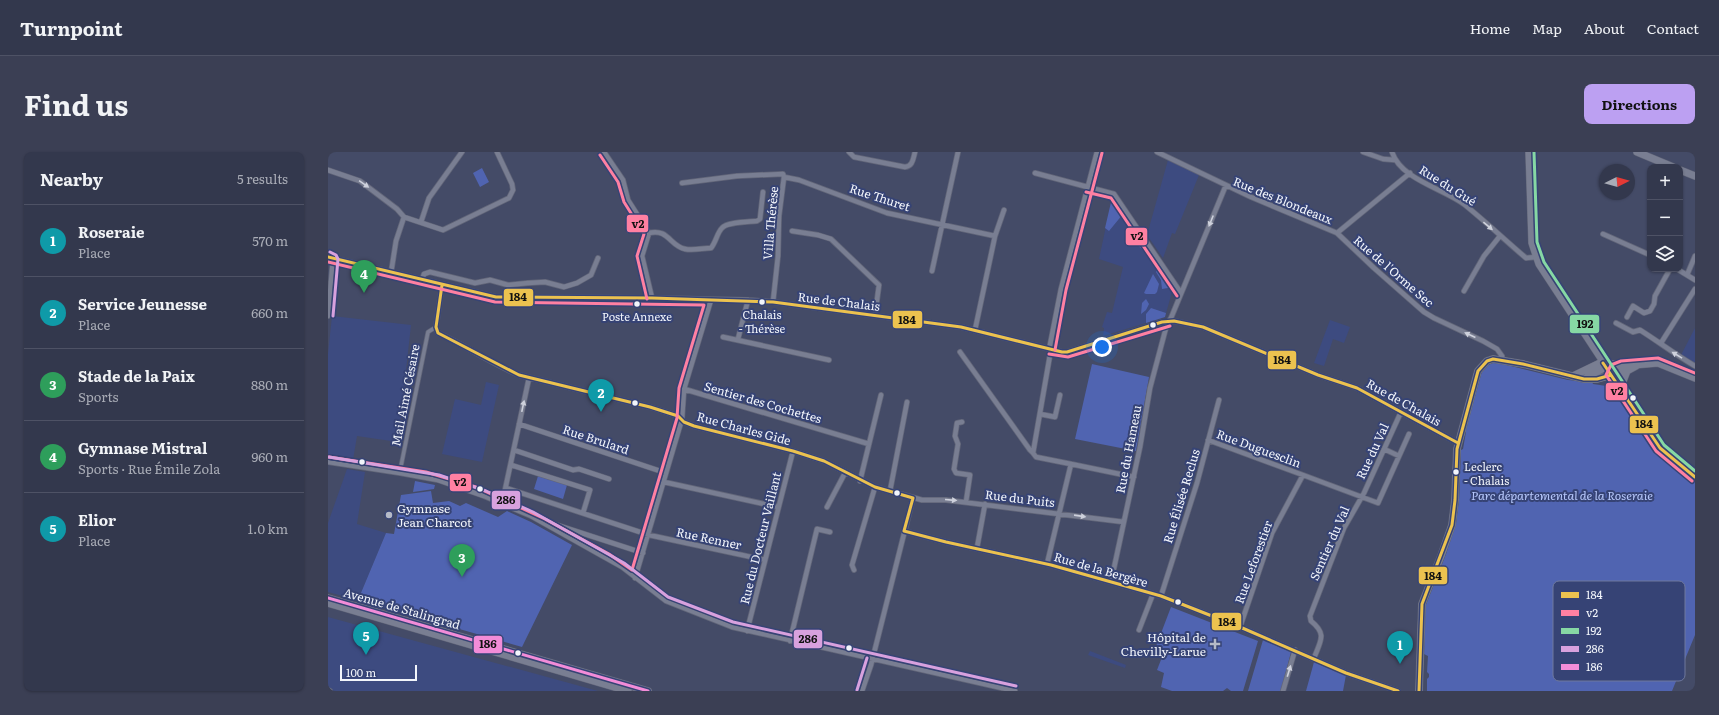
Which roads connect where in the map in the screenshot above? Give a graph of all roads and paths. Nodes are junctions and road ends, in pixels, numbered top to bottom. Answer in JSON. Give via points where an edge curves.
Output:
{"nodes":[{"id":1,"x":462,"y":152,"type":"edge"},
{"id":2,"x":497,"y":152,"type":"edge"},
{"id":3,"x":604,"y":152,"type":"edge"},
{"id":4,"x":849,"y":152,"type":"edge"},
{"id":5,"x":915,"y":152,"type":"edge"},
{"id":6,"x":958,"y":152,"type":"edge"},
{"id":7,"x":1097,"y":152,"type":"edge"},
{"id":8,"x":1157,"y":152,"type":"edge"},
{"id":9,"x":1363,"y":152,"type":"edge"},
{"id":10,"x":1392,"y":152,"type":"edge"},
{"id":11,"x":1529,"y":152,"type":"edge"},
{"id":12,"x":1637,"y":152,"type":"edge"},
{"id":13,"x":1395,"y":160,"type":"junction"},
{"id":14,"x":1666,"y":164,"type":"edge"},
{"id":15,"x":328,"y":170,"type":"edge"},
{"id":16,"x":1683,"y":171,"type":"edge"},
{"id":17,"x":1035,"y":173,"type":"dead end"},
{"id":18,"x":1410,"y":173,"type":"junction"},
{"id":19,"x":1695,"y":176,"type":"edge"},
{"id":20,"x":784,"y":177,"type":"junction"},
{"id":21,"x":682,"y":183,"type":"dead end"},
{"id":22,"x":1226,"y":185,"type":"junction"},
{"id":23,"x":1087,"y":187,"type":"junction"},
{"id":24,"x":763,"y":192,"type":"dead end"},
{"id":25,"x":1004,"y":210,"type":"dead end"},
{"id":26,"x":404,"y":217,"type":"junction"},
{"id":27,"x":420,"y":222,"type":"junction"},
{"id":28,"x":941,"y":224,"type":"junction"},
{"id":29,"x":792,"y":230,"type":"dead end"},
{"id":30,"x":1337,"y":232,"type":"junction"},
{"id":31,"x":649,"y":233,"type":"junction"},
{"id":32,"x":1603,"y":234,"type":"dead end"},
{"id":33,"x":995,"y":236,"type":"junction"},
{"id":34,"x":1500,"y":236,"type":"junction"},
{"id":35,"x":1647,"y":254,"type":"edge"},
{"id":36,"x":1695,"y":256,"type":"edge"},
{"id":37,"x":1536,"y":257,"type":"junction"},
{"id":38,"x":331,"y":258,"type":"edge"},
{"id":39,"x":598,"y":258,"type":"dead end"},
{"id":40,"x":932,"y":271,"type":"dead end"},
{"id":41,"x":1668,"y":272,"type":"edge"},
{"id":42,"x":1682,"y":272,"type":"edge"},
{"id":43,"x":391,"y":273,"type":"junction"},
{"id":44,"x":1687,"y":275,"type":"junction"},
{"id":45,"x":422,"y":280,"type":"junction"},
{"id":46,"x":1695,"y":280,"type":"edge"},
{"id":47,"x":442,"y":285,"type":"junction"},
{"id":48,"x":1695,"y":289,"type":"edge"},
{"id":49,"x":1464,"y":291,"type":"dead end"},
{"id":50,"x":1181,"y":293,"type":"junction"},
{"id":51,"x":652,"y":298,"type":"junction"},
{"id":52,"x":711,"y":300,"type":"junction"},
{"id":53,"x":748,"y":300,"type":"junction"},
{"id":54,"x":773,"y":302,"type":"junction"},
{"id":55,"x":875,"y":315,"type":"junction"},
{"id":56,"x":328,"y":316,"type":"edge"},
{"id":57,"x":1627,"y":317,"type":"dead end"},
{"id":58,"x":1169,"y":321,"type":"junction"},
{"id":59,"x":1616,"y":323,"type":"dead end"},
{"id":60,"x":436,"y":327,"type":"junction"},
{"id":61,"x":975,"y":330,"type":"junction"},
{"id":62,"x":723,"y":337,"type":"dead end"},
{"id":63,"x":738,"y":339,"type":"junction"},
{"id":64,"x":1661,"y":343,"type":"junction"},
{"id":65,"x":1050,"y":349,"type":"junction"},
{"id":66,"x":960,"y":352,"type":"dead end"},
{"id":67,"x":1502,"y":356,"type":"junction"},
{"id":68,"x":829,"y":360,"type":"dead end"},
{"id":69,"x":1523,"y":364,"type":"junction"},
{"id":70,"x":1604,"y":364,"type":"junction"},
{"id":71,"x":1695,"y":366,"type":"edge"},
{"id":72,"x":1625,"y":368,"type":"junction"},
{"id":73,"x":1611,"y":375,"type":"junction"},
{"id":74,"x":1573,"y":376,"type":"junction"},
{"id":75,"x":528,"y":378,"type":"junction"},
{"id":76,"x":1695,"y":378,"type":"edge"},
{"id":77,"x":1584,"y":379,"type":"junction"},
{"id":78,"x":1474,"y":380,"type":"junction"},
{"id":79,"x":684,"y":389,"type":"junction"},
{"id":80,"x":1620,"y":389,"type":"junction"},
{"id":81,"x":881,"y":395,"type":"dead end"},
{"id":82,"x":1060,"y":395,"type":"dead end"},
{"id":83,"x":1219,"y":400,"type":"dead end"},
{"id":84,"x":907,"y":402,"type":"dead end"},
{"id":85,"x":1401,"y":412,"type":"junction"},
{"id":86,"x":1040,"y":414,"type":"junction"},
{"id":87,"x":682,"y":419,"type":"junction"},
{"id":88,"x":962,"y":422,"type":"dead end"},
{"id":89,"x":519,"y":424,"type":"junction"},
{"id":90,"x":1409,"y":434,"type":"dead end"},
{"id":91,"x":1208,"y":440,"type":"junction"},
{"id":92,"x":1458,"y":443,"type":"junction"},
{"id":93,"x":869,"y":444,"type":"junction"},
{"id":94,"x":514,"y":450,"type":"junction"},
{"id":95,"x":1384,"y":450,"type":"junction"},
{"id":96,"x":793,"y":451,"type":"junction"},
{"id":97,"x":1033,"y":453,"type":"junction"},
{"id":98,"x":1399,"y":456,"type":"junction"},
{"id":99,"x":328,"y":462,"type":"edge"},
{"id":100,"x":1071,"y":464,"type":"junction"},
{"id":101,"x":510,"y":465,"type":"junction"},
{"id":102,"x":400,"y":471,"type":"dead end"},
{"id":103,"x":846,"y":473,"type":"junction"},
{"id":104,"x":666,"y":474,"type":"junction"},
{"id":105,"x":1303,"y":475,"type":"junction"},
{"id":106,"x":1134,"y":477,"type":"junction"},
{"id":107,"x":1695,"y":477,"type":"edge"},
{"id":108,"x":609,"y":479,"type":"dead end"},
{"id":109,"x":860,"y":481,"type":"junction"},
{"id":110,"x":664,"y":482,"type":"junction"},
{"id":111,"x":506,"y":488,"type":"junction"},
{"id":112,"x":875,"y":488,"type":"junction"},
{"id":113,"x":890,"y":491,"type":"junction"},
{"id":114,"x":913,"y":498,"type":"junction"},
{"id":115,"x":1361,"y":498,"type":"junction"},
{"id":116,"x":966,"y":502,"type":"junction"},
{"id":117,"x":502,"y":504,"type":"junction"},
{"id":118,"x":985,"y":504,"type":"junction"},
{"id":119,"x":778,"y":507,"type":"junction"},
{"id":120,"x":827,"y":507,"type":"dead end"},
{"id":121,"x":583,"y":513,"type":"junction"},
{"id":122,"x":1060,"y":513,"type":"junction"},
{"id":123,"x":1124,"y":522,"type":"junction"},
{"id":124,"x":549,"y":526,"type":"junction"},
{"id":125,"x":904,"y":531,"type":"junction"},
{"id":126,"x":830,"y":532,"type":"dead end"},
{"id":127,"x":649,"y":535,"type":"junction"},
{"id":128,"x":977,"y":548,"type":"junction"},
{"id":129,"x":643,"y":553,"type":"junction"},
{"id":130,"x":765,"y":560,"type":"junction"},
{"id":131,"x":1047,"y":564,"type":"junction"},
{"id":132,"x":854,"y":570,"type":"dead end"},
{"id":133,"x":636,"y":578,"type":"junction"},
{"id":134,"x":1111,"y":582,"type":"junction"},
{"id":135,"x":1153,"y":594,"type":"junction"},
{"id":136,"x":1161,"y":596,"type":"junction"},
{"id":137,"x":328,"y":598,"type":"edge"},
{"id":138,"x":328,"y":603,"type":"edge"},
{"id":139,"x":1240,"y":627,"type":"junction"},
{"id":140,"x":1139,"y":630,"type":"dead end"},
{"id":141,"x":747,"y":631,"type":"junction"},
{"id":142,"x":790,"y":641,"type":"junction"},
{"id":143,"x":1296,"y":650,"type":"junction"},
{"id":144,"x":1314,"y":658,"type":"junction"},
{"id":145,"x":872,"y":659,"type":"junction"},
{"id":146,"x":628,"y":689,"type":"edge"},
{"id":147,"x":648,"y":691,"type":"edge"},
{"id":148,"x":862,"y":691,"type":"edge"},
{"id":149,"x":1015,"y":691,"type":"edge"},
{"id":150,"x":1283,"y":691,"type":"edge"},
{"id":151,"x":1398,"y":691,"type":"edge"},
{"id":152,"x":1419,"y":691,"type":"edge"}],
"edges":[{"from":1,"to":27,"type":"street","via":[[429,198]]},
{"from":2,"to":27,"type":"street","via":[[512,184],[509,198],[442,230]]},
{"from":3,"to":31,"type":"street","via":[[623,180],[628,200]]},
{"from":4,"to":5,"type":"street","via":[[854,158],[905,167],[912,164]]},
{"from":6,"to":28,"type":"street"},
{"from":7,"to":23,"type":"street"},
{"from":8,"to":22,"type":"street"},
{"from":9,"to":13,"type":"street","via":[[1382,159]]},
{"from":10,"to":13,"type":"street","name":"Rue du Gué"},
{"from":11,"to":37,"type":"main road","via":[[1532,235]]},
{"from":12,"to":14,"type":"main road"},
{"from":13,"to":18,"type":"street","name":"Rue du Gué"},
{"from":15,"to":26,"type":"street","one_way":true,"via":[[360,181]]},
{"from":16,"to":19,"type":"main road"},
{"from":17,"to":23,"type":"street"},
{"from":18,"to":30,"type":"street","name":"Rue des Blondeaux"},
{"from":18,"to":34,"type":"street","name":"Rue du Gué","one_way":true,"via":[[1464,204]]},
{"from":20,"to":21,"type":"street","name":"Villa Thérèse","via":[[783,174],[744,176]]},
{"from":20,"to":28,"type":"street","name":"Rue Thuret","via":[[799,180],[887,213]]},
{"from":20,"to":54,"type":"street","name":"Villa Thérèse"},
{"from":22,"to":30,"type":"street","name":"Rue des Blondeaux"},
{"from":22,"to":50,"type":"street","name":"Rue des Blondeaux","one_way":true},
{"from":23,"to":50,"type":"street","via":[[1114,194]]},
{"from":23,"to":65,"type":"street","via":[[1061,289]]},
{"from":24,"to":31,"type":"street","via":[[760,219],[727,224],[711,248],[684,249],[677,246],[667,235],[656,231]]},
{"from":25,"to":33,"type":"street"},
{"from":26,"to":27,"type":"street"},
{"from":26,"to":43,"type":"street","via":[[396,241]]},
{"from":28,"to":33,"type":"street","name":"Rue Thuret"},
{"from":28,"to":40,"type":"street"},
{"from":29,"to":55,"type":"street","via":[[831,239],[879,285]]},
{"from":67,"to":30,"type":"street","name":"Rue de l'Orme Sec","one_way":true,"via":[[1497,349],[1483,340],[1424,312]]},
{"from":31,"to":51,"type":"street","via":[[642,256]]},
{"from":32,"to":35,"type":"street"},
{"from":33,"to":61,"type":"street"},
{"from":34,"to":37,"type":"street","name":"Rue du Gué","via":[[1526,258]]},
{"from":34,"to":49,"type":"street","via":[[1484,256]]},
{"from":36,"to":44,"type":"street"},
{"from":37,"to":70,"type":"main road"},
{"from":38,"to":43,"type":"street","name":"Rue de Chalais"},
{"from":38,"to":56,"type":"street"},
{"from":39,"to":45,"type":"street","via":[[591,275],[577,284],[564,287],[545,282],[508,285],[490,280],[475,283],[430,272],[424,274]]},
{"from":41,"to":57,"type":"street","via":[[1650,311],[1644,313],[1633,306]]},
{"from":42,"to":44,"type":"street"},
{"from":43,"to":45,"type":"street","name":"Rue de Chalais"},
{"from":44,"to":46,"type":"street"},
{"from":45,"to":47,"type":"street","name":"Rue de Chalais"},
{"from":47,"to":51,"type":"street","name":"Rue de Chalais","via":[[496,297]]},
{"from":47,"to":60,"type":"street"},
{"from":48,"to":64,"type":"street"},
{"from":50,"to":58,"type":"street","name":"Rue des Blondeaux"},
{"from":51,"to":52,"type":"street","name":"Rue de Chalais"},
{"from":52,"to":53,"type":"street","name":"Rue de Chalais"},
{"from":52,"to":79,"type":"street"},
{"from":53,"to":54,"type":"street","name":"Rue de Chalais"},
{"from":53,"to":63,"type":"street"},
{"from":54,"to":55,"type":"street","name":"Rue de Chalais"},
{"from":55,"to":61,"type":"street","name":"Rue de Chalais"},
{"from":58,"to":65,"type":"street","name":"Rue de Chalais","via":[[1066,352]]},
{"from":58,"to":85,"type":"street","name":"Rue de Chalais","via":[[1203,327],[1306,370],[1357,388]]},
{"from":58,"to":106,"type":"street","name":"Rue du Hameau","via":[[1150,388]]},
{"from":59,"to":64,"type":"street","via":[[1632,332],[1640,330]]},
{"from":60,"to":75,"type":"street","name":"Rue Charles Gide","via":[[438,334],[501,368]]},
{"from":60,"to":102,"type":"street","name":"Mail Aimé Césaire","via":[[428,332]]},
{"from":61,"to":65,"type":"street","name":"Rue de Chalais"},
{"from":62,"to":63,"type":"street"},
{"from":63,"to":68,"type":"street"},
{"from":71,"to":64,"type":"street","one_way":true},
{"from":65,"to":86,"type":"street"},
{"from":66,"to":97,"type":"street"},
{"from":67,"to":69,"type":"main road"},
{"from":67,"to":78,"type":"main road","via":[[1483,358],[1478,363]]},
{"from":69,"to":74,"type":"main road"},
{"from":69,"to":78,"type":"main road","via":[[1487,361]]},
{"from":70,"to":72,"type":"main road"},
{"from":70,"to":73,"type":"main road"},
{"from":70,"to":74,"type":"main road"},
{"from":70,"to":77,"type":"main road"},
{"from":72,"to":73,"type":"main road","via":[[1615,369]]},
{"from":72,"to":76,"type":"main road","via":[[1653,363],[1664,364]]},
{"from":72,"to":80,"type":"main road"},
{"from":73,"to":77,"type":"main road"},
{"from":73,"to":80,"type":"main road"},
{"from":74,"to":77,"type":"main road"},
{"from":75,"to":87,"type":"street","name":"Rue Charles Gide","via":[[650,407]]},
{"from":89,"to":75,"type":"street","one_way":true},
{"from":78,"to":92,"type":"main road"},
{"from":79,"to":87,"type":"street"},
{"from":79,"to":93,"type":"street","name":"Sentier des Cochettes"},
{"from":80,"to":107,"type":"main road","via":[[1660,448]]},
{"from":81,"to":93,"type":"street"},
{"from":82,"to":86,"type":"street","via":[[1055,417]]},
{"from":83,"to":91,"type":"street","name":"Rue Élisée Reclus"},
{"from":84,"to":113,"type":"street"},
{"from":85,"to":92,"type":"street","name":"Rue de Chalais"},
{"from":85,"to":95,"type":"street","name":"Rue du Val"},
{"from":86,"to":97,"type":"street"},
{"from":87,"to":96,"type":"street","name":"Rue Charles Gide","via":[[694,426]]},
{"from":87,"to":104,"type":"street"},
{"from":88,"to":116,"type":"street","via":[[957,423],[955,436],[958,444],[954,469],[956,473],[970,475]]},
{"from":89,"to":94,"type":"street"},
{"from":89,"to":104,"type":"street","name":"Rue Brulard"},
{"from":90,"to":98,"type":"street","name":"Sentier du Val"},
{"from":91,"to":105,"type":"street","name":"Rue Duguesclin"},
{"from":91,"to":136,"type":"street","name":"Rue Élisée Reclus"},
{"from":92,"to":152,"type":"main road","via":[[1452,524],[1422,604]]},
{"from":93,"to":109,"type":"street"},
{"from":94,"to":101,"type":"street"},
{"from":94,"to":108,"type":"street"},
{"from":95,"to":98,"type":"street"},
{"from":95,"to":115,"type":"street","name":"Rue du Val"},
{"from":96,"to":103,"type":"street","name":"Rue Charles Gide","via":[[824,461]]},
{"from":96,"to":119,"type":"street","name":"Rue du Docteur Vaillant"},
{"from":97,"to":100,"type":"street","via":[[1036,457]]},
{"from":98,"to":115,"type":"street","name":"Sentier du Val","via":[[1378,503]]},
{"from":99,"to":117,"type":"street","via":[[438,480]]},
{"from":100,"to":106,"type":"street"},
{"from":100,"to":122,"type":"street"},
{"from":101,"to":111,"type":"street"},
{"from":101,"to":121,"type":"street","via":[[590,490]]},
{"from":103,"to":109,"type":"street","name":"Rue Charles Gide"},
{"from":103,"to":120,"type":"street"},
{"from":104,"to":110,"type":"street"},
{"from":105,"to":115,"type":"street"},
{"from":105,"to":139,"type":"street","name":"Rue Leforestier","via":[[1272,533]]},
{"from":106,"to":123,"type":"street","name":"Rue du Hameau"},
{"from":109,"to":112,"type":"street","name":"Rue Charles Gide"},
{"from":110,"to":119,"type":"street"},
{"from":110,"to":127,"type":"street"},
{"from":111,"to":117,"type":"street"},
{"from":111,"to":121,"type":"street","name":"Rue Renner"},
{"from":112,"to":113,"type":"street","name":"Rue Charles Gide"},
{"from":112,"to":132,"type":"street","via":[[852,565]]},
{"from":113,"to":114,"type":"street","name":"Rue Charles Gide"},
{"from":114,"to":116,"type":"street","name":"Rue du Puits","one_way":true},
{"from":114,"to":125,"type":"street"},
{"from":115,"to":144,"type":"street","name":"Sentier du Val","via":[[1344,528],[1310,616],[1311,621],[1322,631]]},
{"from":116,"to":118,"type":"street","name":"Rue du Puits"},
{"from":117,"to":124,"type":"street"},
{"from":118,"to":122,"type":"street","name":"Rue du Puits"},
{"from":118,"to":128,"type":"street"},
{"from":119,"to":130,"type":"street","name":"Rue du Docteur Vaillant"},
{"from":121,"to":127,"type":"street","name":"Rue Renner"},
{"from":122,"to":123,"type":"street","name":"Rue du Puits","one_way":true},
{"from":122,"to":131,"type":"street"},
{"from":123,"to":134,"type":"street","name":"Rue du Hameau"},
{"from":124,"to":129,"type":"street","via":[[554,524]]},
{"from":124,"to":133,"type":"street","via":[[622,567]]},
{"from":125,"to":128,"type":"street","name":"Rue de la Bergère"},
{"from":125,"to":145,"type":"street"},
{"from":126,"to":142,"type":"street","via":[[817,529]]},
{"from":127,"to":129,"type":"street"},
{"from":127,"to":130,"type":"street","name":"Rue Renner"},
{"from":128,"to":131,"type":"street","name":"Rue de la Bergère"},
{"from":129,"to":133,"type":"street"},
{"from":130,"to":141,"type":"street","name":"Rue du Docteur Vaillant"},
{"from":131,"to":134,"type":"street","name":"Rue de la Bergère"},
{"from":133,"to":141,"type":"street","via":[[666,601]]},
{"from":134,"to":135,"type":"street","name":"Rue de la Bergère"},
{"from":135,"to":136,"type":"street","name":"Rue de la Bergère"},
{"from":135,"to":140,"type":"street"},
{"from":136,"to":139,"type":"street","name":"Rue de la Bergère"},
{"from":137,"to":146,"type":"main road","name":"Avenue de Stalingrad"},
{"from":138,"to":146,"type":"main road","name":"Avenue de Stalingrad"},
{"from":139,"to":143,"type":"street","name":"Rue de la Bergère"},
{"from":141,"to":142,"type":"street"},
{"from":142,"to":145,"type":"street"},
{"from":143,"to":144,"type":"street","name":"Rue de la Bergère"},
{"from":150,"to":143,"type":"street","one_way":true},
{"from":144,"to":151,"type":"street","name":"Rue de la Bergère","via":[[1346,673]]},
{"from":145,"to":148,"type":"street"},
{"from":145,"to":149,"type":"street"},
{"from":146,"to":147,"type":"main road"}]}
